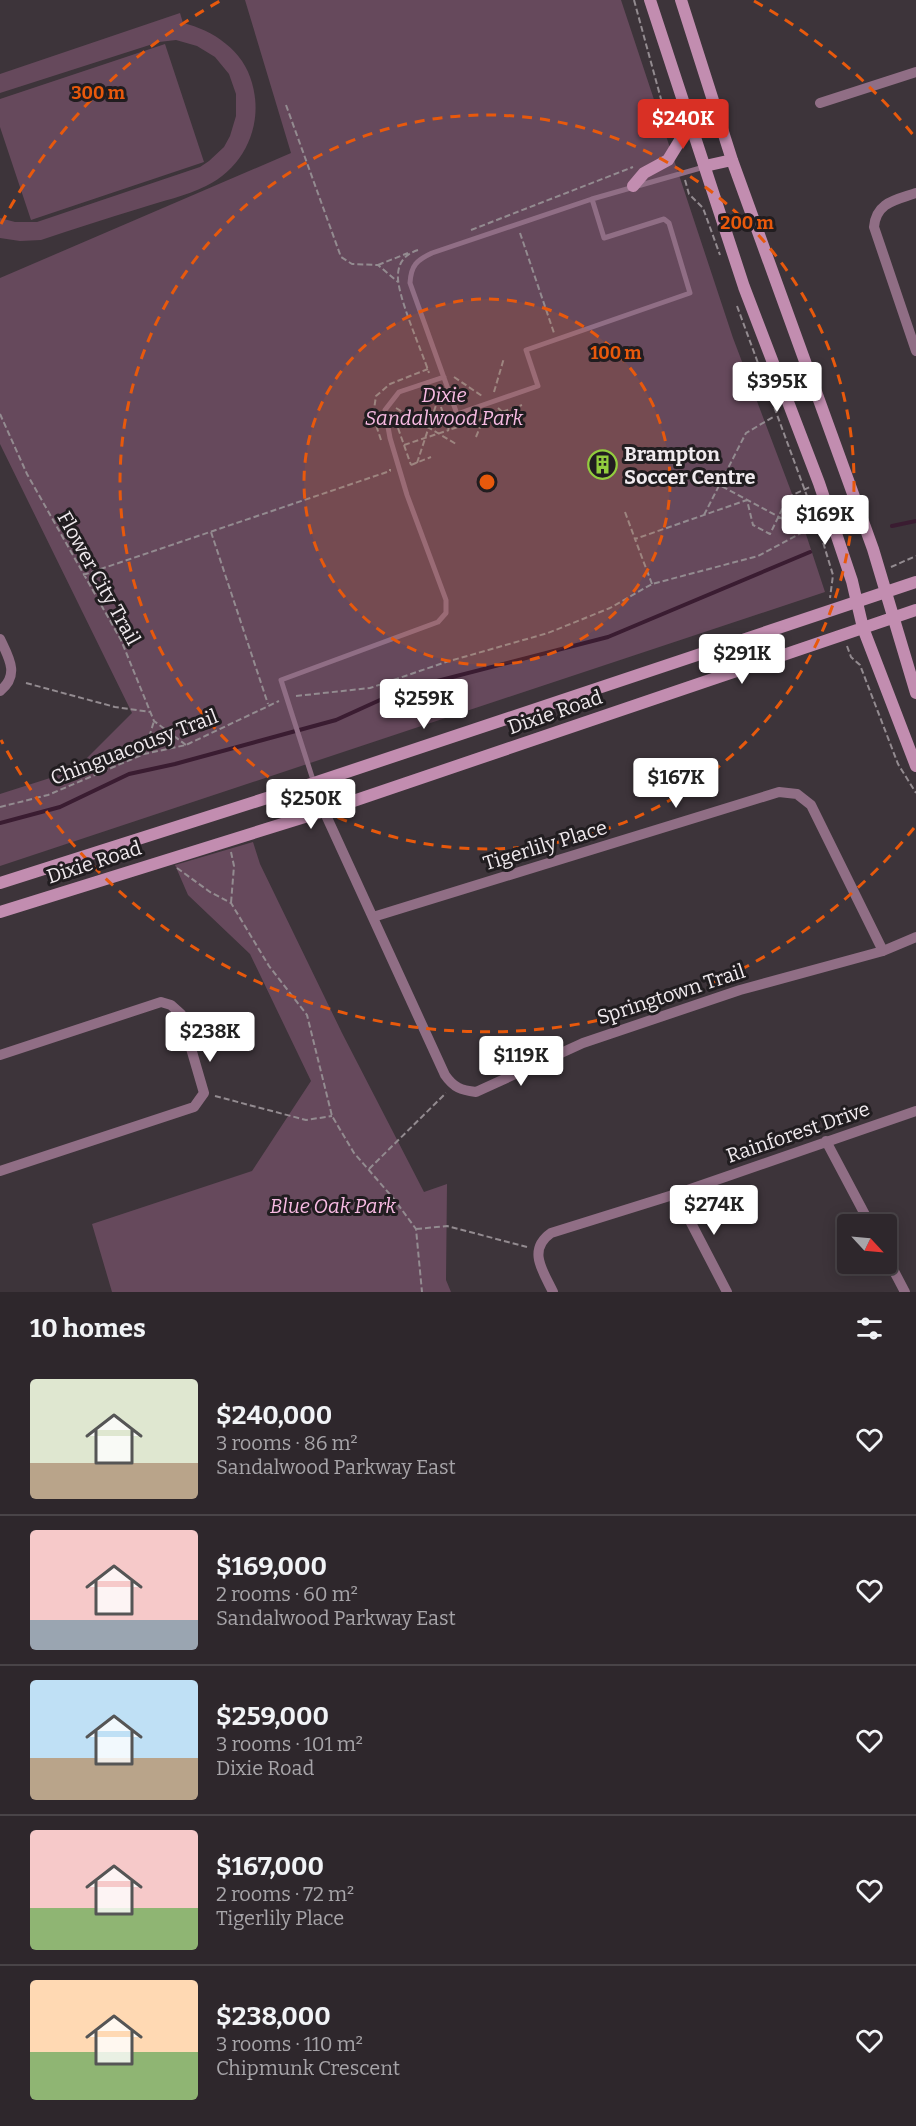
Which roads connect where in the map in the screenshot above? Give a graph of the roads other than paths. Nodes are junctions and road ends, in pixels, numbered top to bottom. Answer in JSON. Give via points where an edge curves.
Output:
{"nodes":[{"id":1,"x":650,"y":0,"type":"edge"},
{"id":2,"x":681,"y":0,"type":"edge"},
{"id":3,"x":916,"y":72,"type":"edge"},
{"id":4,"x":820,"y":103,"type":"dead end"},
{"id":5,"x":690,"y":124,"type":"junction"},
{"id":6,"x":732,"y":160,"type":"junction"},
{"id":7,"x":705,"y":166,"type":"junction"},
{"id":8,"x":633,"y":186,"type":"junction"},
{"id":9,"x":916,"y":193,"type":"edge"},
{"id":10,"x":592,"y":199,"type":"junction"},
{"id":11,"x":916,"y":351,"type":"edge"},
{"id":12,"x":444,"y":378,"type":"junction"},
{"id":13,"x":916,"y":582,"type":"edge"},
{"id":14,"x":886,"y":592,"type":"junction"},
{"id":15,"x":856,"y":602,"type":"junction"},
{"id":16,"x":916,"y":610,"type":"edge"},
{"id":17,"x":893,"y":617,"type":"junction"},
{"id":18,"x":863,"y":628,"type":"junction"},
{"id":19,"x":0,"y":639,"type":"edge"},
{"id":20,"x":0,"y":691,"type":"edge"},
{"id":21,"x":916,"y":693,"type":"edge"},
{"id":22,"x":916,"y":766,"type":"edge"},
{"id":23,"x":314,"y":783,"type":"junction"},
{"id":24,"x":324,"y":810,"type":"junction"},
{"id":25,"x":0,"y":883,"type":"edge"},
{"id":26,"x":0,"y":912,"type":"edge"},
{"id":27,"x":373,"y":917,"type":"junction"},
{"id":28,"x":916,"y":937,"type":"edge"},
{"id":29,"x":883,"y":951,"type":"junction"},
{"id":30,"x":0,"y":1055,"type":"edge"},
{"id":31,"x":916,"y":1111,"type":"edge"},
{"id":32,"x":826,"y":1141,"type":"junction"},
{"id":33,"x":0,"y":1171,"type":"edge"},
{"id":34,"x":676,"y":1194,"type":"junction"},
{"id":35,"x":865,"y":1214,"type":"edge"},
{"id":36,"x":896,"y":1274,"type":"edge"},
{"id":37,"x":553,"y":1292,"type":"edge"},
{"id":38,"x":727,"y":1292,"type":"edge"},
{"id":39,"x":905,"y":1292,"type":"edge"}],
"edges":[{"from":1,"to":5,"type":"main road"},
{"from":2,"to":6,"type":"main road"},
{"from":3,"to":4,"type":"street"},
{"from":5,"to":7,"type":"main road"},
{"from":5,"to":8,"type":"main road","via":[[668,160],[644,173]]},
{"from":6,"to":7,"type":"main road"},
{"from":6,"to":14,"type":"main road"},
{"from":7,"to":8,"type":"lane"},
{"from":7,"to":15,"type":"main road","via":[[744,287],[819,483]]},
{"from":8,"to":10,"type":"lane"},
{"from":9,"to":11,"type":"street","via":[[885,203],[878,211],[874,227]]},
{"from":10,"to":12,"type":"lane","via":[[418,260],[411,269],[410,283]]},
{"from":10,"to":12,"type":"lane","via":[[604,238],[664,219],[669,223],[690,293],[526,350],[538,386],[457,414]]},
{"from":12,"to":23,"type":"lane","via":[[399,392],[388,402],[386,421],[446,600],[446,614],[438,622],[281,680]]},
{"from":13,"to":14,"type":"main road","name":"Dixie Road"},
{"from":14,"to":15,"type":"main road","name":"Dixie Road"},
{"from":14,"to":17,"type":"main road"},
{"from":15,"to":18,"type":"main road"},
{"from":15,"to":23,"type":"main road","name":"Dixie Road"},
{"from":16,"to":17,"type":"main road","name":"Dixie Road"},
{"from":17,"to":18,"type":"main road","name":"Dixie Road"},
{"from":17,"to":21,"type":"main road"},
{"from":18,"to":22,"type":"main road"},
{"from":18,"to":24,"type":"main road","name":"Dixie Road"},
{"from":19,"to":20,"type":"street","via":[[12,668],[10,680]]},
{"from":23,"to":24,"type":"street"},
{"from":23,"to":25,"type":"main road","name":"Dixie Road"},
{"from":24,"to":26,"type":"main road","name":"Dixie Road"},
{"from":24,"to":27,"type":"street"},
{"from":27,"to":29,"type":"street","name":"Tigerlily Place","via":[[778,792],[797,794],[811,805]]},
{"from":27,"to":29,"type":"street","name":"Springtown Trail","via":[[445,1076],[453,1086],[476,1092],[582,1043],[740,990]]},
{"from":28,"to":29,"type":"street","name":"Springtown Trail"},
{"from":30,"to":33,"type":"street","via":[[161,1002],[181,1014],[204,1093],[194,1107]]},
{"from":31,"to":32,"type":"street","name":"Rainforest Drive"},
{"from":32,"to":34,"type":"street","name":"Rainforest Drive"},
{"from":32,"to":35,"type":"street"},
{"from":34,"to":37,"type":"street","name":"Rainforest Drive","via":[[550,1233],[542,1239],[537,1250],[539,1263]]},
{"from":34,"to":38,"type":"street"},
{"from":36,"to":39,"type":"street"}]}
